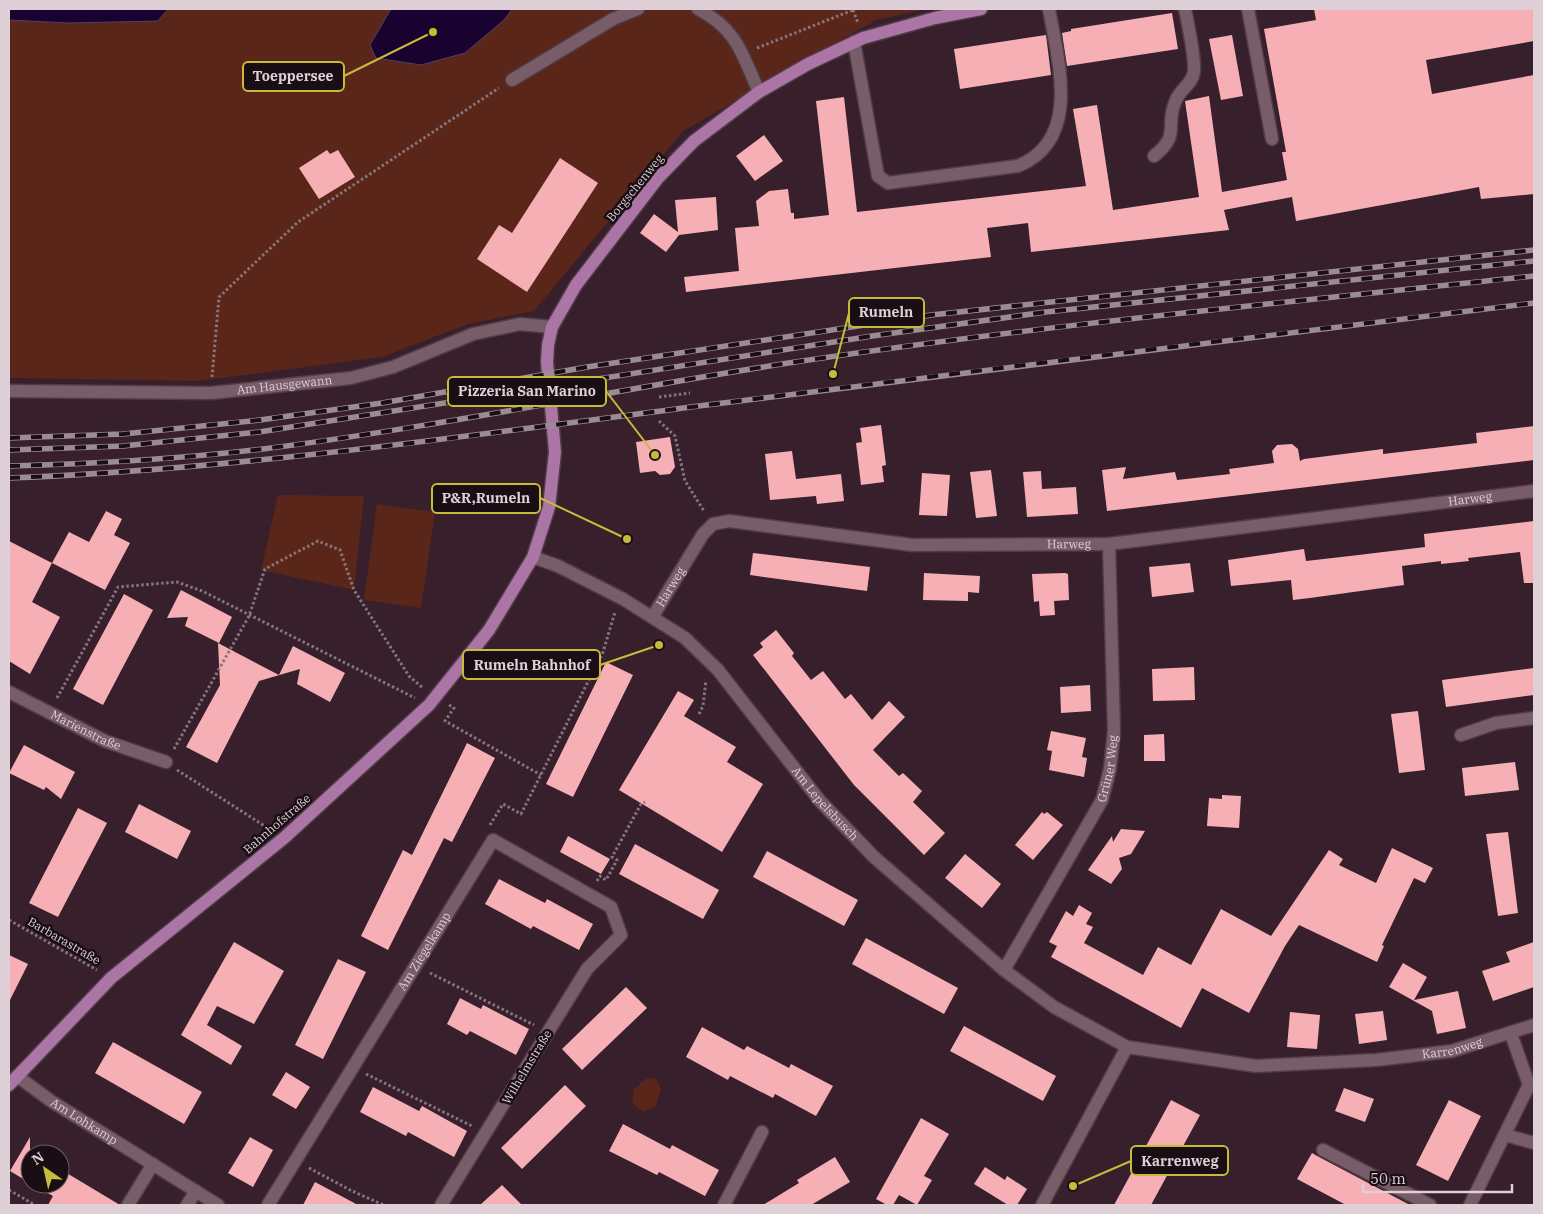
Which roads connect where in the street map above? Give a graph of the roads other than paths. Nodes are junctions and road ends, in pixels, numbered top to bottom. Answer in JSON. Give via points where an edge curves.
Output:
{"nodes":[{"id":1,"x":638,"y":9,"type":"edge"},
{"id":2,"x":698,"y":9,"type":"edge"},
{"id":3,"x":981,"y":9,"type":"edge"},
{"id":4,"x":1049,"y":9,"type":"edge"},
{"id":5,"x":1185,"y":9,"type":"edge"},
{"id":6,"x":1248,"y":9,"type":"edge"},
{"id":7,"x":854,"y":42,"type":"junction"},
{"id":8,"x":512,"y":80,"type":"road end"},
{"id":9,"x":759,"y":92,"type":"junction"},
{"id":10,"x":1272,"y":139,"type":"dead end"},
{"id":11,"x":1154,"y":156,"type":"dead end"},
{"id":12,"x":552,"y":327,"type":"junction"},
{"id":13,"x":9,"y":390,"type":"edge"},
{"id":14,"x":1534,"y":491,"type":"edge"},
{"id":15,"x":1109,"y":544,"type":"junction"},
{"id":16,"x":533,"y":557,"type":"junction"},
{"id":17,"x":653,"y":616,"type":"junction"},
{"id":18,"x":9,"y":692,"type":"edge"},
{"id":19,"x":1534,"y":718,"type":"edge"},
{"id":20,"x":1461,"y":735,"type":"dead end"},
{"id":21,"x":166,"y":762,"type":"road end"},
{"id":22,"x":621,"y":935,"type":"joint"},
{"id":23,"x":1004,"y":970,"type":"junction"},
{"id":24,"x":1534,"y":1025,"type":"edge"},
{"id":25,"x":1511,"y":1034,"type":"junction"},
{"id":26,"x":1127,"y":1047,"type":"junction"},
{"id":27,"x":13,"y":1080,"type":"edge"},
{"id":28,"x":762,"y":1132,"type":"dead end"},
{"id":29,"x":1505,"y":1136,"type":"junction"},
{"id":30,"x":1534,"y":1143,"type":"edge"},
{"id":31,"x":1323,"y":1150,"type":"dead end"},
{"id":32,"x":153,"y":1164,"type":"junction"},
{"id":33,"x":196,"y":1191,"type":"junction"},
{"id":34,"x":128,"y":1205,"type":"edge"},
{"id":35,"x":187,"y":1205,"type":"edge"},
{"id":36,"x":218,"y":1205,"type":"edge"},
{"id":37,"x":268,"y":1205,"type":"edge"},
{"id":38,"x":441,"y":1205,"type":"edge"},
{"id":39,"x":724,"y":1205,"type":"edge"},
{"id":40,"x":1042,"y":1205,"type":"edge"},
{"id":41,"x":1430,"y":1205,"type":"edge"},
{"id":42,"x":1470,"y":1205,"type":"edge"}],
"edges":[{"from":1,"to":8,"type":"street","via":[[613,19]]},
{"from":2,"to":9,"type":"street","via":[[728,29]]},
{"from":3,"to":7,"type":"main road","name":"Borgschenweg","via":[[935,18]]},
{"from":4,"to":7,"type":"street","via":[[1062,90],[1058,121],[1047,146],[1031,161],[1018,166],[888,183],[878,176]]},
{"from":5,"to":11,"type":"street","via":[[1194,71],[1190,82],[1175,101],[1172,134],[1166,147]]},
{"from":6,"to":10,"type":"street"},
{"from":7,"to":9,"type":"main road","name":"Borgschenweg"},
{"from":9,"to":12,"type":"main road","name":"Borgschenweg","via":[[694,141],[658,178],[576,285]]},
{"from":12,"to":13,"type":"street","name":"Am Hausgewann","via":[[520,324],[473,334],[393,367],[351,378],[211,393]]},
{"from":12,"to":16,"type":"main road","name":"Borgschenweg","via":[[547,362],[555,452],[549,507]]},
{"from":14,"to":15,"type":"street","name":"Harweg"},
{"from":15,"to":17,"type":"street","name":"Harweg","via":[[912,545],[729,521],[713,524],[703,534]]},
{"from":15,"to":23,"type":"street","name":"Grüner Weg","via":[[1114,731],[1110,769],[1102,800]]},
{"from":16,"to":17,"type":"street","name":"Am Lepelsbusch","via":[[558,566]]},
{"from":16,"to":27,"type":"main road","name":"Bahnhofstraße","via":[[489,630],[433,701],[284,838],[111,978]]},
{"from":17,"to":23,"type":"street","name":"Am Lepelsbusch","via":[[685,638],[718,670],[820,802],[874,857]]},
{"from":18,"to":21,"type":"street","name":"Marienstraße","via":[[105,741]]},
{"from":19,"to":20,"type":"street","via":[[1496,723]]},
{"from":22,"to":37,"type":"street","name":"Am Ziegelkamp","via":[[611,907],[493,840]]},
{"from":22,"to":38,"type":"street","name":"Wilhelmstraße","via":[[587,969]]},
{"from":23,"to":26,"type":"street","name":"Am Lepelsbusch","via":[[1054,1007]]},
{"from":24,"to":25,"type":"street","name":"Karrenweg"},
{"from":25,"to":26,"type":"street","name":"Karrenweg","via":[[1452,1052],[1376,1060],[1256,1066]]},
{"from":25,"to":29,"type":"street","via":[[1529,1085]]},
{"from":26,"to":40,"type":"street"},
{"from":27,"to":32,"type":"street","name":"Am Lohkamp"},
{"from":28,"to":39,"type":"street"},
{"from":29,"to":30,"type":"street"},
{"from":29,"to":42,"type":"street"},
{"from":31,"to":41,"type":"street"},
{"from":32,"to":33,"type":"street","name":"Am Lohkamp"},
{"from":32,"to":34,"type":"street"},
{"from":33,"to":35,"type":"street"},
{"from":33,"to":36,"type":"street","name":"Am Lohkamp"}]}
